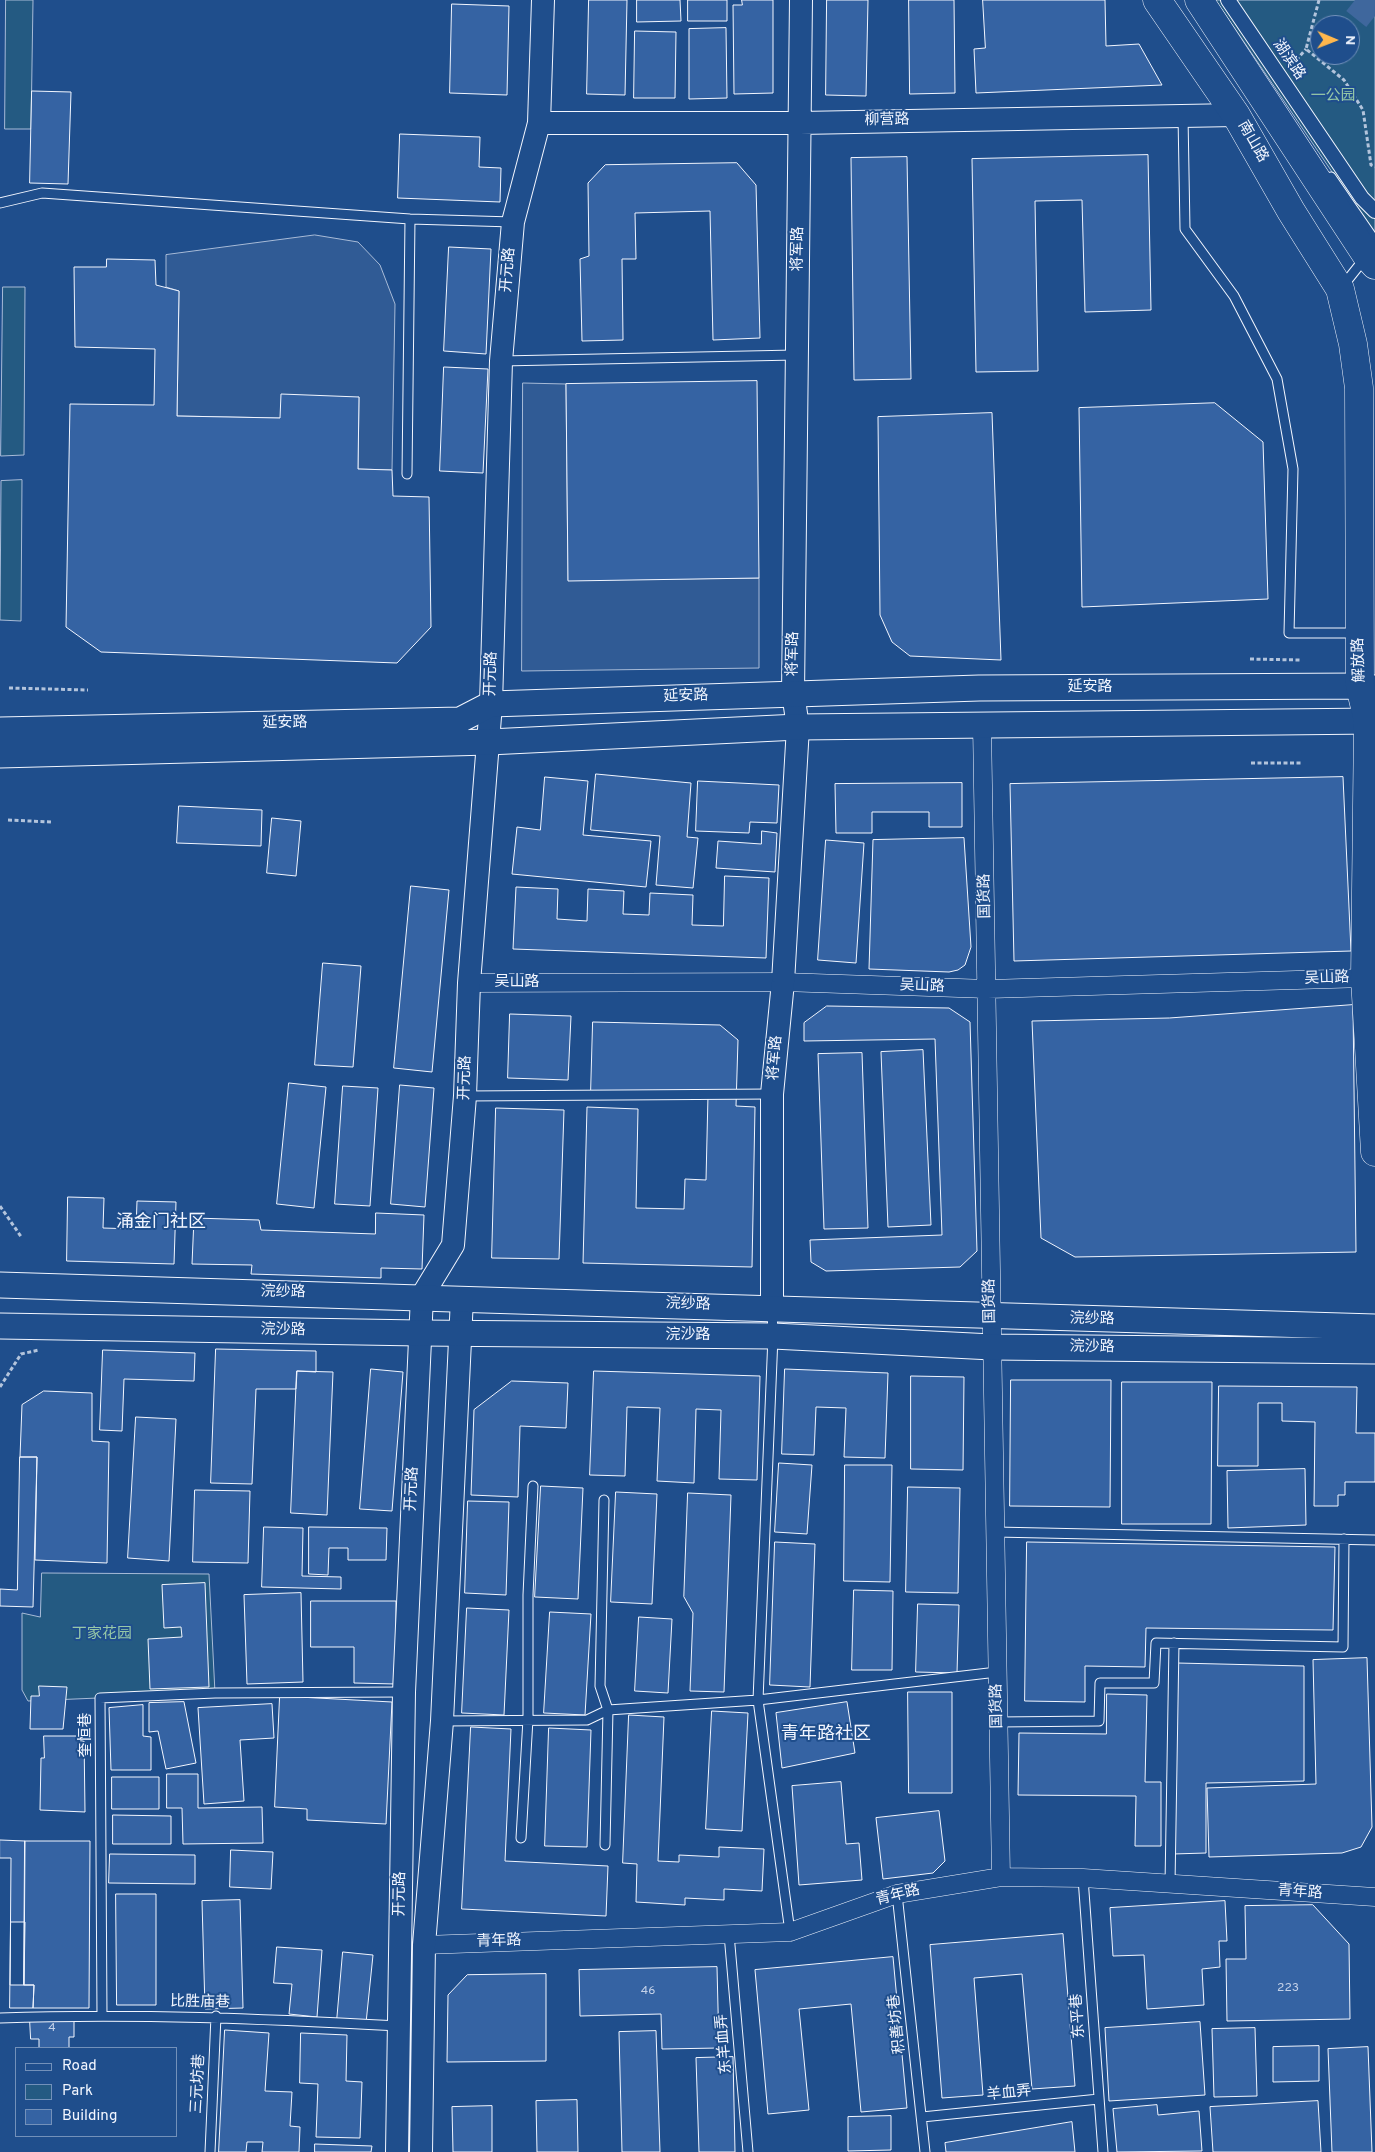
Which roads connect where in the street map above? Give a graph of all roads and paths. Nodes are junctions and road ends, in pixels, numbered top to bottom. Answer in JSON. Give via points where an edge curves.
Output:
{"nodes":[{"id":1,"x":543,"y":0,"type":"edge"},
{"id":2,"x":801,"y":0,"type":"edge"},
{"id":3,"x":1157,"y":0,"type":"edge"},
{"id":4,"x":1199,"y":0,"type":"edge"},
{"id":5,"x":1228,"y":0,"type":"edge"},
{"id":6,"x":1318,"y":0,"type":"edge"},
{"id":7,"x":1183,"y":114,"type":"junction"},
{"id":8,"x":1236,"y":115,"type":"junction"},
{"id":9,"x":539,"y":123,"type":"junction"},
{"id":10,"x":800,"y":123,"type":"junction"},
{"id":11,"x":1375,"y":167,"type":"edge"},
{"id":12,"x":1325,"y":168,"type":"dead end"},
{"id":13,"x":0,"y":203,"type":"edge"},
{"id":14,"x":1375,"y":211,"type":"edge"},
{"id":15,"x":410,"y":219,"type":"junction"},
{"id":16,"x":513,"y":222,"type":"junction"},
{"id":17,"x":1373,"y":252,"type":"edge"},
{"id":18,"x":1340,"y":289,"type":"junction"},
{"id":19,"x":798,"y":355,"type":"junction"},
{"id":20,"x":501,"y":361,"type":"junction"},
{"id":21,"x":407,"y":474,"type":"dead end"},
{"id":22,"x":1375,"y":490,"type":"edge"},
{"id":23,"x":1367,"y":628,"type":"edge"},
{"id":24,"x":1250,"y":660,"type":"dead end"},
{"id":25,"x":1300,"y":660,"type":"dead end"},
{"id":26,"x":1367,"y":687,"type":"edge"},
{"id":27,"x":9,"y":688,"type":"dead end"},
{"id":28,"x":88,"y":690,"type":"dead end"},
{"id":29,"x":793,"y":693,"type":"junction"},
{"id":30,"x":492,"y":704,"type":"junction"},
{"id":31,"x":1371,"y":721,"type":"edge"},
{"id":32,"x":982,"y":725,"type":"junction"},
{"id":33,"x":798,"y":727,"type":"junction"},
{"id":34,"x":0,"y":730,"type":"edge"},
{"id":35,"x":489,"y":742,"type":"junction"},
{"id":36,"x":0,"y":755,"type":"edge"},
{"id":37,"x":1302,"y":762,"type":"dead end"},
{"id":38,"x":1252,"y":763,"type":"dead end"},
{"id":39,"x":8,"y":820,"type":"dead end"},
{"id":40,"x":51,"y":822,"type":"dead end"},
{"id":41,"x":1370,"y":979,"type":"edge"},
{"id":42,"x":783,"y":982,"type":"junction"},
{"id":43,"x":469,"y":983,"type":"junction"},
{"id":44,"x":988,"y":989,"type":"junction"},
{"id":45,"x":772,"y":1094,"type":"junction"},
{"id":46,"x":465,"y":1096,"type":"junction"},
{"id":47,"x":1375,"y":1152,"type":"edge"},
{"id":48,"x":0,"y":1206,"type":"edge"},
{"id":49,"x":22,"y":1238,"type":"dead end"},
{"id":50,"x":0,"y":1285,"type":"edge"},
{"id":51,"x":422,"y":1296,"type":"junction"},
{"id":52,"x":462,"y":1298,"type":"junction"},
{"id":53,"x":772,"y":1308,"type":"junction"},
{"id":54,"x":991,"y":1318,"type":"junction"},
{"id":55,"x":0,"y":1326,"type":"edge"},
{"id":56,"x":1375,"y":1327,"type":"edge"},
{"id":57,"x":420,"y":1333,"type":"junction"},
{"id":58,"x":461,"y":1333,"type":"junction"},
{"id":59,"x":773,"y":1336,"type":"junction"},
{"id":60,"x":992,"y":1347,"type":"junction"},
{"id":61,"x":1375,"y":1351,"type":"edge"},
{"id":62,"x":21,"y":1354,"type":"dead end"},
{"id":63,"x":0,"y":1387,"type":"edge"},
{"id":64,"x":533,"y":1486,"type":"dead end"},
{"id":65,"x":604,"y":1500,"type":"dead end"},
{"id":66,"x":995,"y":1532,"type":"junction"},
{"id":67,"x":1344,"y":1539,"type":"junction"},
{"id":68,"x":1375,"y":1540,"type":"edge"},
{"id":69,"x":1174,"y":1644,"type":"junction"},
{"id":70,"x":997,"y":1672,"type":"junction"},
{"id":71,"x":404,"y":1692,"type":"junction"},
{"id":72,"x":758,"y":1700,"type":"junction"},
{"id":73,"x":608,"y":1710,"type":"junction"},
{"id":74,"x":528,"y":1719,"type":"junction"},
{"id":75,"x":442,"y":1721,"type":"junction"},
{"id":76,"x":998,"y":1722,"type":"junction"},
{"id":77,"x":521,"y":1838,"type":"dead end"},
{"id":78,"x":605,"y":1845,"type":"dead end"},
{"id":79,"x":1001,"y":1877,"type":"junction"},
{"id":80,"x":1083,"y":1878,"type":"junction"},
{"id":81,"x":1170,"y":1884,"type":"junction"},
{"id":82,"x":897,"y":1894,"type":"junction"},
{"id":83,"x":1375,"y":1898,"type":"edge"},
{"id":84,"x":790,"y":1932,"type":"junction"},
{"id":85,"x":729,"y":1934,"type":"junction"},
{"id":86,"x":424,"y":1945,"type":"junction"},
{"id":87,"x":102,"y":2015,"type":"junction"},
{"id":88,"x":216,"y":2016,"type":"junction"},
{"id":89,"x":0,"y":2018,"type":"edge"},
{"id":90,"x":400,"y":2026,"type":"junction"},
{"id":91,"x":1099,"y":2099,"type":"junction"},
{"id":92,"x":922,"y":2117,"type":"junction"},
{"id":93,"x":210,"y":2152,"type":"edge"},
{"id":94,"x":397,"y":2152,"type":"edge"},
{"id":95,"x":421,"y":2152,"type":"edge"},
{"id":96,"x":748,"y":2152,"type":"edge"},
{"id":97,"x":925,"y":2152,"type":"edge"},
{"id":98,"x":1103,"y":2152,"type":"edge"}],
"edges":[{"from":1,"to":9,"type":"street","name":"开元路"},
{"from":2,"to":10,"type":"street","name":"将军路"},
{"from":3,"to":8,"type":"main road","name":"南山路"},
{"from":4,"to":17,"type":"main road"},
{"from":5,"to":14,"type":"street","name":"湖滨路","via":[[1362,198]]},
{"from":6,"to":11,"type":"path","via":[[1306,48],[1344,80],[1363,110],[1371,165]]},
{"from":7,"to":8,"type":"street","name":"柳营路"},
{"from":7,"to":10,"type":"street","name":"柳营路"},
{"from":7,"to":23,"type":"lane","via":[[1185,230],[1234,296],[1278,379],[1293,469],[1289,633]]},
{"from":8,"to":18,"type":"main road","name":"南山路"},
{"from":9,"to":10,"type":"street","name":"柳营路"},
{"from":9,"to":16,"type":"street","name":"开元路"},
{"from":10,"to":19,"type":"street","name":"将军路"},
{"from":12,"to":17,"type":"lane"},
{"from":13,"to":15,"type":"lane","via":[[42,192]]},
{"from":15,"to":16,"type":"lane"},
{"from":15,"to":21,"type":"lane"},
{"from":16,"to":20,"type":"street","name":"开元路"},
{"from":17,"to":18,"type":"lane"},
{"from":18,"to":23,"type":"main road","name":"解放路","via":[[1359,388]]},
{"from":19,"to":20,"type":"lane"},
{"from":19,"to":29,"type":"street","name":"将军路"},
{"from":20,"to":30,"type":"street","name":"开元路"},
{"from":22,"to":23,"type":"main road"},
{"from":23,"to":26,"type":"main road","name":"解放路"},
{"from":24,"to":25,"type":"path"},
{"from":26,"to":29,"type":"main road","name":"延安路","via":[[988,688]]},
{"from":26,"to":31,"type":"main road","name":"解放路"},
{"from":27,"to":28,"type":"path"},
{"from":29,"to":30,"type":"main road","name":"延安路"},
{"from":29,"to":33,"type":"street","name":"将军路"},
{"from":30,"to":34,"type":"main road","name":"延安路","via":[[460,720]]},
{"from":30,"to":35,"type":"street","name":"开元路"},
{"from":31,"to":32,"type":"main road","name":"延安路"},
{"from":31,"to":41,"type":"main road","name":"解放路"},
{"from":32,"to":33,"type":"main road","name":"延安路"},
{"from":32,"to":44,"type":"street","name":"国货路"},
{"from":33,"to":35,"type":"main road","name":"延安路"},
{"from":33,"to":42,"type":"street","name":"将军路"},
{"from":35,"to":36,"type":"main road","name":"延安路"},
{"from":35,"to":43,"type":"street","name":"开元路"},
{"from":37,"to":38,"type":"path"},
{"from":39,"to":40,"type":"path"},
{"from":41,"to":44,"type":"street","name":"吴山路"},
{"from":41,"to":47,"type":"main road","name":"解放路"},
{"from":42,"to":43,"type":"street","name":"吴山路"},
{"from":42,"to":44,"type":"street","name":"吴山路"},
{"from":42,"to":45,"type":"street","name":"将军路"},
{"from":43,"to":46,"type":"street","name":"开元路"},
{"from":44,"to":54,"type":"street","name":"国货路"},
{"from":45,"to":46,"type":"lane"},
{"from":45,"to":53,"type":"street","name":"将军路"},
{"from":46,"to":51,"type":"street","name":"开元路","via":[[453,1245]]},
{"from":48,"to":49,"type":"path"},
{"from":50,"to":51,"type":"main road","name":"浣纱路"},
{"from":51,"to":52,"type":"main road","name":"浣纱路"},
{"from":51,"to":57,"type":"street","name":"开元路"},
{"from":52,"to":53,"type":"main road","name":"浣纱路"},
{"from":52,"to":58,"type":"street","name":"开元路"},
{"from":53,"to":54,"type":"main road","name":"浣纱路"},
{"from":53,"to":59,"type":"lane"},
{"from":54,"to":56,"type":"main road","name":"浣纱路"},
{"from":54,"to":60,"type":"street","name":"国货路"},
{"from":55,"to":57,"type":"main road","name":"浣沙路"},
{"from":57,"to":58,"type":"main road","name":"浣沙路"},
{"from":57,"to":71,"type":"street","name":"开元路"},
{"from":58,"to":59,"type":"main road","name":"浣沙路"},
{"from":58,"to":75,"type":"street","name":"开元路"},
{"from":59,"to":60,"type":"main road","name":"浣沙路"},
{"from":59,"to":72,"type":"lane"},
{"from":60,"to":61,"type":"main road","name":"浣沙路"},
{"from":60,"to":66,"type":"street","name":"国货路"},
{"from":62,"to":63,"type":"path"},
{"from":64,"to":74,"type":"lane","via":[[528,1595]]},
{"from":65,"to":73,"type":"lane","via":[[600,1686]]},
{"from":66,"to":67,"type":"lane"},
{"from":66,"to":70,"type":"street","name":"国货路"},
{"from":67,"to":68,"type":"lane"},
{"from":67,"to":69,"type":"lane","via":[[1343,1647]]},
{"from":69,"to":76,"type":"lane","via":[[1156,1643],[1154,1683],[1100,1683],[1099,1721]]},
{"from":69,"to":81,"type":"lane"},
{"from":70,"to":72,"type":"lane"},
{"from":70,"to":76,"type":"street","name":"国货路"},
{"from":71,"to":87,"type":"lane","name":"奎恒巷","via":[[215,1693],[100,1698]]},
{"from":71,"to":90,"type":"street","name":"开元路"},
{"from":72,"to":73,"type":"lane"},
{"from":72,"to":84,"type":"lane"},
{"from":73,"to":74,"type":"lane","via":[[587,1720]]},
{"from":73,"to":78,"type":"lane"},
{"from":74,"to":75,"type":"lane"},
{"from":74,"to":77,"type":"lane"},
{"from":75,"to":86,"type":"street","name":"开元路"},
{"from":76,"to":79,"type":"street","name":"国货路"},
{"from":79,"to":80,"type":"street","name":"青年路"},
{"from":79,"to":82,"type":"street","name":"青年路"},
{"from":80,"to":81,"type":"street","name":"青年路"},
{"from":80,"to":91,"type":"lane","name":"东平巷"},
{"from":81,"to":83,"type":"street","name":"青年路"},
{"from":82,"to":84,"type":"street","name":"青年路"},
{"from":82,"to":92,"type":"lane","name":"积善坊巷"},
{"from":84,"to":85,"type":"street","name":"青年路"},
{"from":85,"to":86,"type":"street","name":"青年路"},
{"from":85,"to":96,"type":"lane","name":"东羊血弄"},
{"from":86,"to":95,"type":"street","name":"开元路"},
{"from":87,"to":88,"type":"lane","name":"比胜庙巷"},
{"from":87,"to":89,"type":"lane","name":"比胜庙巷"},
{"from":88,"to":90,"type":"lane","name":"比胜庙巷"},
{"from":88,"to":93,"type":"lane","name":"三元坊巷"},
{"from":90,"to":94,"type":"street","name":"开元路"},
{"from":91,"to":92,"type":"lane","name":"羊血弄"},
{"from":91,"to":98,"type":"lane","name":"东平巷"},
{"from":92,"to":97,"type":"lane","name":"积善坊巷"}]}
